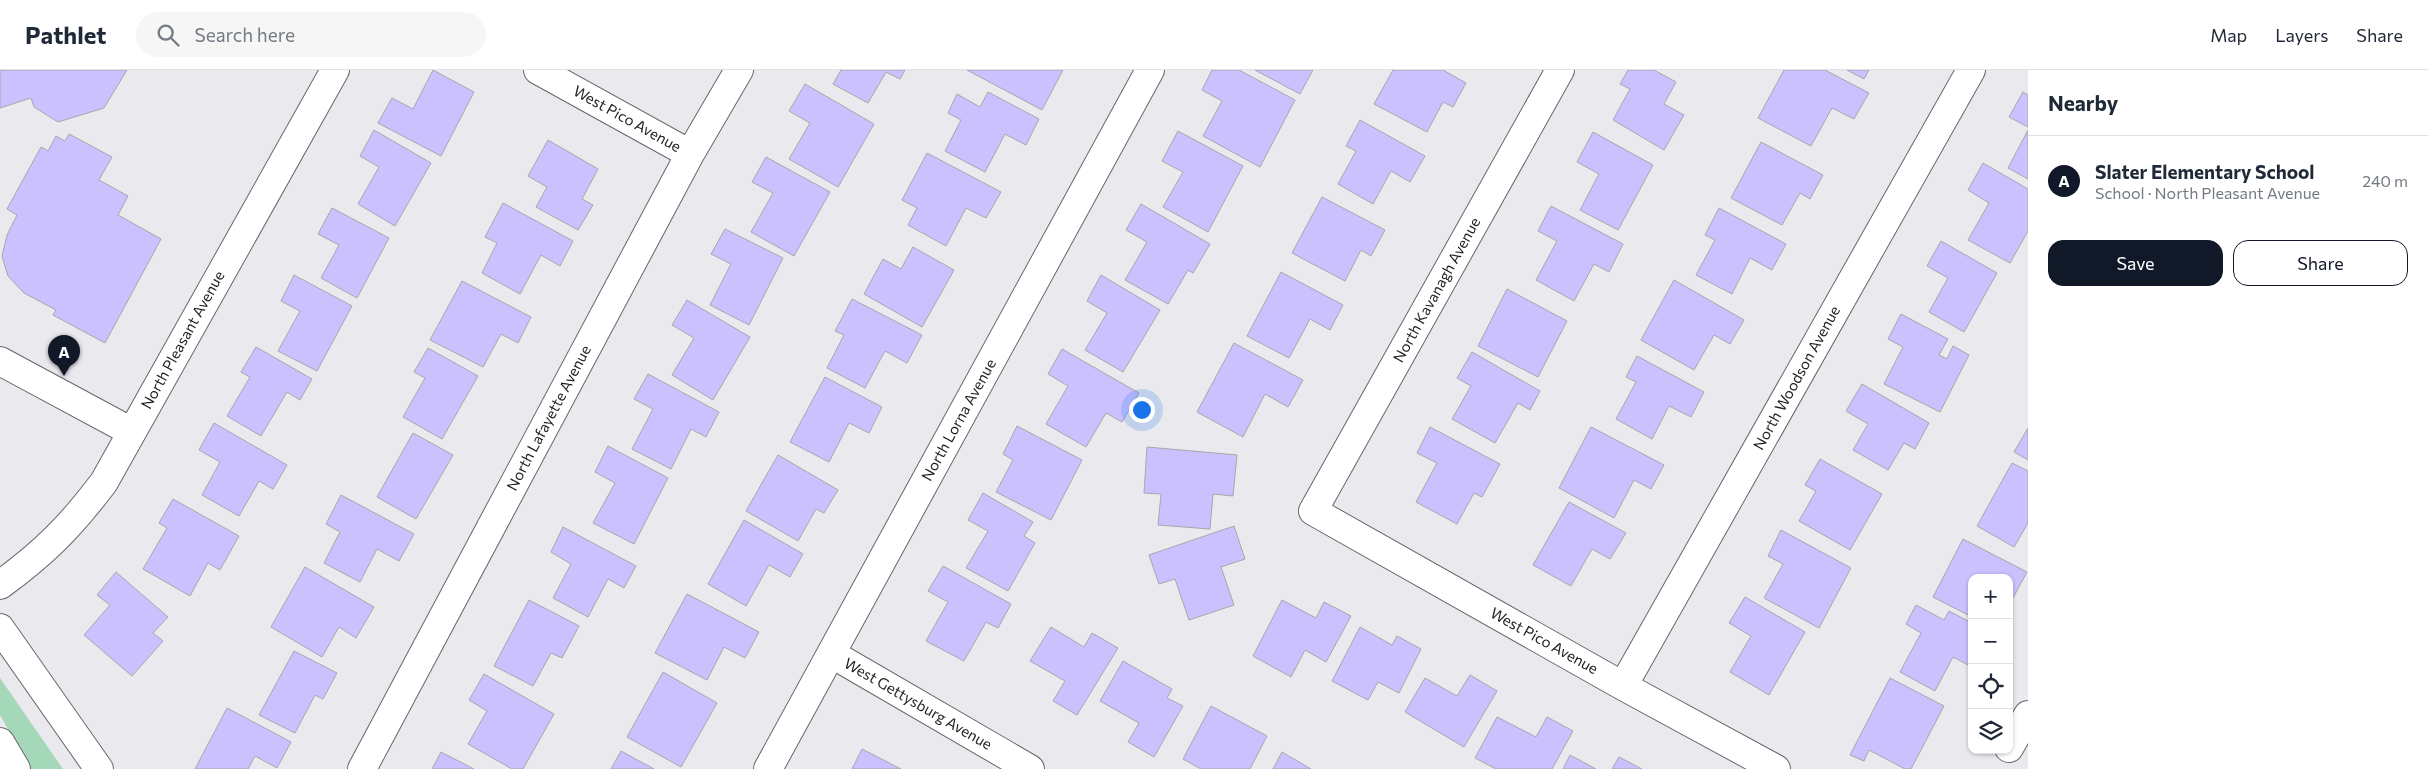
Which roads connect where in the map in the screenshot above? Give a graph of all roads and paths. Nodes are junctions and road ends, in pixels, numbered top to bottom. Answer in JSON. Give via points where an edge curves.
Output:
{"nodes":[{"id":1,"x":335,"y":70,"type":"edge"},
{"id":2,"x":538,"y":70,"type":"edge"},
{"id":3,"x":740,"y":70,"type":"edge"},
{"id":4,"x":1150,"y":70,"type":"edge"},
{"id":5,"x":1560,"y":70,"type":"edge"},
{"id":6,"x":1971,"y":70,"type":"edge"},
{"id":7,"x":690,"y":154,"type":"junction"},
{"id":8,"x":0,"y":361,"type":"edge"},
{"id":9,"x":132,"y":432,"type":"junction"},
{"id":10,"x":1313,"y":511,"type":"joint"},
{"id":11,"x":0,"y":585,"type":"edge"},
{"id":12,"x":0,"y":628,"type":"edge"},
{"id":13,"x":832,"y":654,"type":"junction"},
{"id":14,"x":1624,"y":686,"type":"junction"},
{"id":15,"x":2028,"y":715,"type":"edge"},
{"id":16,"x":0,"y":742,"type":"edge"},
{"id":17,"x":2013,"y":742,"type":"edge"},
{"id":18,"x":2006,"y":754,"type":"edge"},
{"id":19,"x":16,"y":769,"type":"edge"},
{"id":20,"x":99,"y":769,"type":"edge"},
{"id":21,"x":362,"y":769,"type":"edge"},
{"id":22,"x":768,"y":769,"type":"edge"},
{"id":23,"x":1030,"y":769,"type":"edge"},
{"id":24,"x":1776,"y":769,"type":"edge"},
{"id":25,"x":1998,"y":769,"type":"edge"}],
"edges":[{"from":1,"to":9,"type":"street","name":"North Pleasant Avenue"},
{"from":2,"to":7,"type":"street","name":"West Pico Avenue"},
{"from":3,"to":7,"type":"street","name":"North Lafayette Avenue"},
{"from":4,"to":13,"type":"street","name":"North Lorna Avenue"},
{"from":5,"to":10,"type":"street","name":"North Kavanagh Avenue"},
{"from":6,"to":14,"type":"street","name":"North Woodson Avenue"},
{"from":7,"to":21,"type":"street","name":"North Lafayette Avenue"},
{"from":8,"to":9,"type":"street"},
{"from":9,"to":11,"type":"street","name":"North Pleasant Avenue","via":[[104,482],[76,520]]},
{"from":10,"to":14,"type":"street","name":"West Pico Avenue"},
{"from":12,"to":20,"type":"street"},
{"from":13,"to":22,"type":"street","name":"North Lorna Avenue"},
{"from":13,"to":23,"type":"street","name":"West Gettysburg Avenue"},
{"from":14,"to":24,"type":"street","name":"West Pico Avenue"},
{"from":15,"to":17,"type":"street"},
{"from":16,"to":19,"type":"street"},
{"from":18,"to":25,"type":"street"}]}
